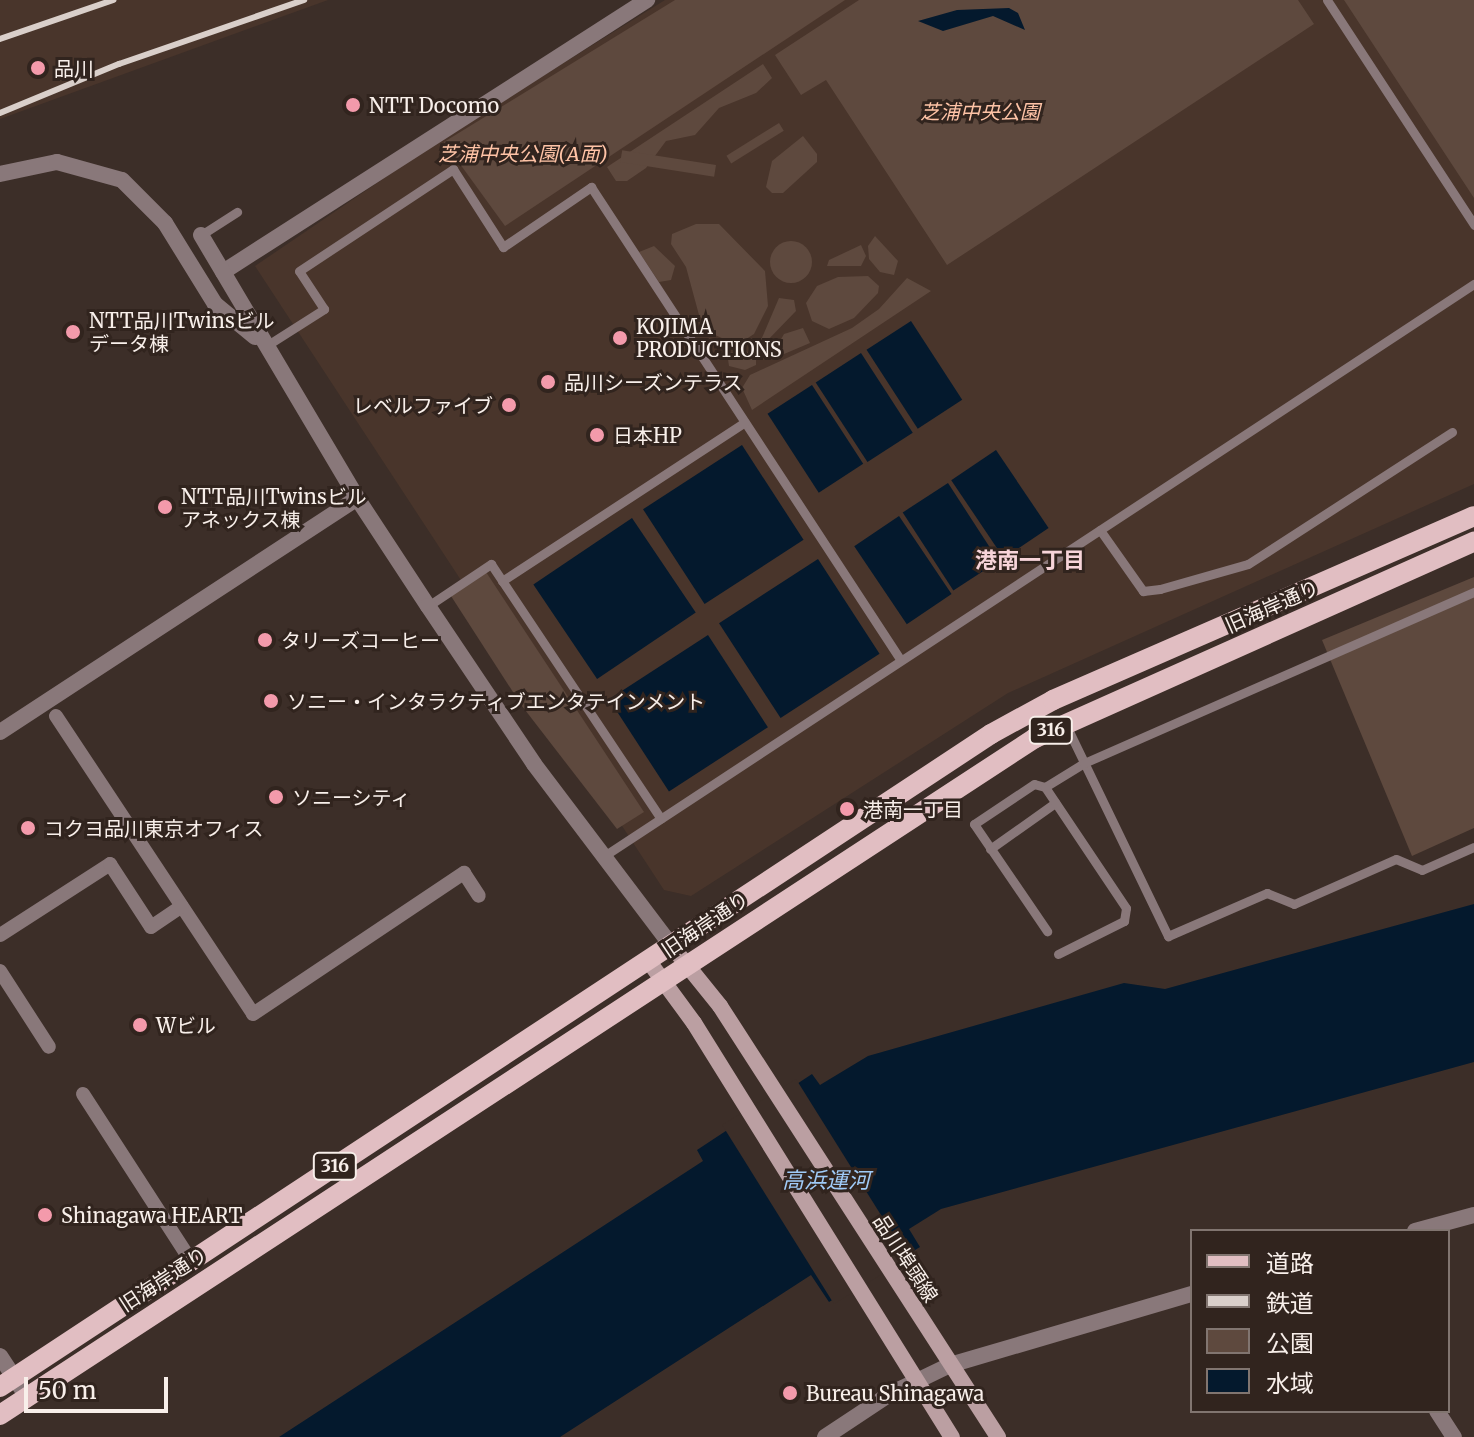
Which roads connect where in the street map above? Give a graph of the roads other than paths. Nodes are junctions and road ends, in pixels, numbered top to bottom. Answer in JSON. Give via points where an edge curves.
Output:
{"nodes":[{"id":1,"x":647,"y":0,"type":"edge"},
{"id":2,"x":1327,"y":0,"type":"edge"},
{"id":3,"x":0,"y":174,"type":"edge"},
{"id":4,"x":237,"y":212,"type":"dead end"},
{"id":5,"x":1474,"y":225,"type":"edge"},
{"id":6,"x":201,"y":235,"type":"joint"},
{"id":7,"x":223,"y":272,"type":"junction"},
{"id":8,"x":1474,"y":284,"type":"edge"},
{"id":9,"x":266,"y":346,"type":"junction"},
{"id":10,"x":745,"y":422,"type":"junction"},
{"id":11,"x":1452,"y":432,"type":"dead end"},
{"id":12,"x":357,"y":498,"type":"junction"},
{"id":13,"x":1474,"y":516,"type":"edge"},
{"id":14,"x":1100,"y":530,"type":"junction"},
{"id":15,"x":1474,"y":542,"type":"edge"},
{"id":16,"x":502,"y":581,"type":"junction"},
{"id":17,"x":1474,"y":592,"type":"edge"},
{"id":18,"x":428,"y":606,"type":"junction"},
{"id":19,"x":900,"y":659,"type":"junction"},
{"id":20,"x":56,"y":716,"type":"dead end"},
{"id":21,"x":1065,"y":723,"type":"junction"},
{"id":22,"x":0,"y":732,"type":"edge"},
{"id":23,"x":1084,"y":763,"type":"junction"},
{"id":24,"x":1045,"y":787,"type":"junction"},
{"id":25,"x":1055,"y":803,"type":"junction"},
{"id":26,"x":661,"y":819,"type":"junction"},
{"id":27,"x":1474,"y":847,"type":"edge"},
{"id":28,"x":990,"y":849,"type":"junction"},
{"id":29,"x":601,"y":858,"type":"junction"},
{"id":30,"x":479,"y":896,"type":"dead end"},
{"id":31,"x":182,"y":906,"type":"junction"},
{"id":32,"x":1047,"y":931,"type":"dead end"},
{"id":33,"x":0,"y":935,"type":"edge"},
{"id":34,"x":670,"y":944,"type":"junction"},
{"id":35,"x":1058,"y":954,"type":"dead end"},
{"id":36,"x":647,"y":959,"type":"junction"},
{"id":37,"x":687,"y":964,"type":"junction"},
{"id":38,"x":0,"y":971,"type":"edge"},
{"id":39,"x":663,"y":980,"type":"junction"},
{"id":40,"x":49,"y":1047,"type":"dead end"},
{"id":41,"x":83,"y":1094,"type":"dead end"},
{"id":42,"x":1474,"y":1215,"type":"edge"},
{"id":43,"x":1422,"y":1229,"type":"edge"},
{"id":44,"x":191,"y":1261,"type":"junction"},
{"id":45,"x":1190,"y":1295,"type":"edge"},
{"id":46,"x":0,"y":1356,"type":"edge"},
{"id":47,"x":950,"y":1365,"type":"junction"},
{"id":48,"x":916,"y":1380,"type":"junction"},
{"id":49,"x":7,"y":1382,"type":"edge"},
{"id":50,"x":27,"y":1397,"type":"junction"},
{"id":51,"x":2,"y":1409,"type":"edge"},
{"id":52,"x":1438,"y":1413,"type":"edge"},
{"id":53,"x":825,"y":1437,"type":"edge"},
{"id":54,"x":952,"y":1437,"type":"edge"},
{"id":55,"x":998,"y":1437,"type":"edge"},
{"id":56,"x":1454,"y":1437,"type":"edge"}],
"edges":[{"from":1,"to":7,"type":"street"},
{"from":2,"to":5,"type":"lane"},
{"from":3,"to":9,"type":"street","via":[[57,162],[122,180],[165,223],[215,304]]},
{"from":4,"to":6,"type":"lane"},
{"from":6,"to":7,"type":"street"},
{"from":7,"to":9,"type":"street"},
{"from":8,"to":14,"type":"lane"},
{"from":9,"to":10,"type":"lane","via":[[324,309],[299,271],[453,169],[503,247],[591,187]]},
{"from":9,"to":12,"type":"street"},
{"from":10,"to":16,"type":"lane"},
{"from":10,"to":19,"type":"lane"},
{"from":11,"to":14,"type":"lane","via":[[1248,564],[1160,589],[1143,591]]},
{"from":12,"to":18,"type":"street"},
{"from":12,"to":22,"type":"street"},
{"from":13,"to":34,"type":"main road","name":"旧海岸通り","number":"316","via":[[1024,714]]},
{"from":14,"to":19,"type":"lane"},
{"from":15,"to":21,"type":"main road","name":"旧海岸通り","number":"316"},
{"from":16,"to":18,"type":"lane","via":[[486,564]]},
{"from":16,"to":26,"type":"lane"},
{"from":17,"to":23,"type":"lane"},
{"from":18,"to":29,"type":"street"},
{"from":19,"to":26,"type":"lane"},
{"from":20,"to":31,"type":"street"},
{"from":21,"to":23,"type":"lane"},
{"from":21,"to":37,"type":"main road","name":"旧海岸通り","number":"316","via":[[937,798]]},
{"from":23,"to":24,"type":"lane"},
{"from":23,"to":27,"type":"lane","via":[[1168,936],[1267,893],[1294,904],[1396,859],[1422,870]]},
{"from":24,"to":25,"type":"lane"},
{"from":24,"to":28,"type":"lane","via":[[1034,784],[974,824]]},
{"from":25,"to":28,"type":"lane"},
{"from":25,"to":35,"type":"lane","via":[[1126,908],[1124,921]]},
{"from":26,"to":29,"type":"lane"},
{"from":28,"to":32,"type":"lane"},
{"from":29,"to":34,"type":"street"},
{"from":30,"to":31,"type":"street","via":[[464,873],[253,1014]]},
{"from":31,"to":33,"type":"street","via":[[151,927],[110,864]]},
{"from":34,"to":36,"type":"main road","name":"旧海岸通り","number":"316"},
{"from":34,"to":37,"type":"main road","name":"品川埠頭線"},
{"from":36,"to":39,"type":"main road"},
{"from":36,"to":44,"type":"main road","name":"旧海岸通り","number":"316"},
{"from":37,"to":39,"type":"main road","name":"旧海岸通り","number":"316"},
{"from":37,"to":47,"type":"main road","name":"品川埠頭線"},
{"from":38,"to":40,"type":"street"},
{"from":39,"to":48,"type":"main road"},
{"from":39,"to":50,"type":"main road","name":"旧海岸通り","number":"316"},
{"from":41,"to":44,"type":"street"},
{"from":42,"to":43,"type":"street"},
{"from":44,"to":49,"type":"main road","name":"旧海岸通り","number":"316"},
{"from":45,"to":47,"type":"street"},
{"from":46,"to":49,"type":"street"},
{"from":47,"to":48,"type":"street"},
{"from":47,"to":55,"type":"main road","name":"品川埠頭線"},
{"from":48,"to":53,"type":"street"},
{"from":48,"to":54,"type":"main road"},
{"from":49,"to":50,"type":"street"},
{"from":50,"to":51,"type":"main road","name":"旧海岸通り","number":"316"},
{"from":52,"to":56,"type":"street"}]}
